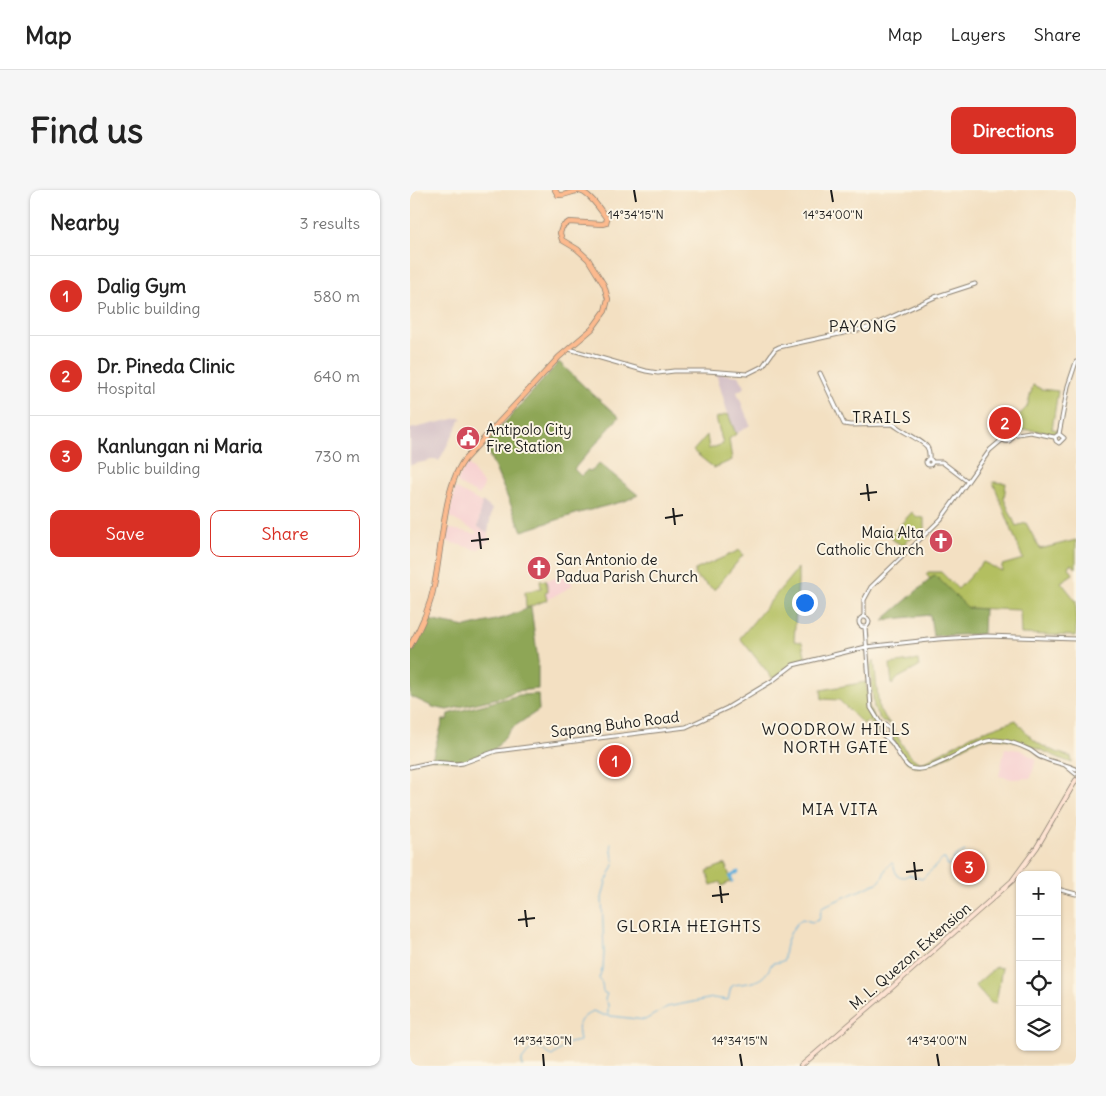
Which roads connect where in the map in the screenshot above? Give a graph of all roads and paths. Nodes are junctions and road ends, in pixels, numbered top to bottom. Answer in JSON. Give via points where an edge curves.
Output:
{"nodes":[{"id":1,"x":555,"y":190,"type":"edge"},
{"id":2,"x":975,"y":284,"type":"dead end"},
{"id":3,"x":569,"y":348,"type":"junction"},
{"id":4,"x":1076,"y":362,"type":"edge"},
{"id":5,"x":820,"y":372,"type":"dead end"},
{"id":6,"x":1059,"y":434,"type":"junction"},
{"id":7,"x":1055,"y":437,"type":"junction"},
{"id":8,"x":968,"y":481,"type":"junction"},
{"id":9,"x":864,"y":617,"type":"junction"},
{"id":10,"x":865,"y":628,"type":"junction"},
{"id":11,"x":1076,"y":639,"type":"edge"},
{"id":12,"x":410,"y":646,"type":"edge"},
{"id":13,"x":866,"y":647,"type":"junction"},
{"id":14,"x":882,"y":726,"type":"junction"},
{"id":15,"x":889,"y":738,"type":"junction"},
{"id":16,"x":1064,"y":765,"type":"junction"},
{"id":17,"x":410,"y":767,"type":"edge"},
{"id":18,"x":1076,"y":769,"type":"edge"},
{"id":19,"x":1076,"y":774,"type":"edge"},
{"id":20,"x":1076,"y":780,"type":"edge"},
{"id":21,"x":1023,"y":871,"type":"edge"},
{"id":22,"x":1016,"y":878,"type":"edge"},
{"id":23,"x":1061,"y":891,"type":"edge"},
{"id":24,"x":1076,"y":894,"type":"edge"},
{"id":25,"x":800,"y":1066,"type":"edge"}],
"edges":[{"from":1,"to":3,"type":"main road","via":[[563,196],[582,191],[607,219],[602,224],[569,222],[561,229],[562,240],[590,262],[604,285],[608,299],[600,321]]},
{"from":2,"to":3,"type":"street","via":[[935,297],[867,328],[778,347],[763,366],[747,374],[646,372]]},
{"from":3,"to":12,"type":"main road","via":[[456,472],[434,586],[426,616]]},
{"from":4,"to":6,"type":"street"},
{"from":5,"to":8,"type":"street","via":[[844,424],[893,424],[926,446],[931,460],[942,462]]},
{"from":6,"to":7,"type":"street"},
{"from":6,"to":7,"type":"street","via":[[1063,437],[1061,442]]},
{"from":7,"to":8,"type":"street","via":[[1030,432],[1006,433]]},
{"from":8,"to":9,"type":"street","via":[[941,519],[871,587],[864,600]]},
{"from":9,"to":10,"type":"street","via":[[869,622]]},
{"from":9,"to":10,"type":"street","via":[[859,624]]},
{"from":10,"to":13,"type":"street"},
{"from":11,"to":13,"type":"street","name":"Sapang Buho Road","via":[[987,636]]},
{"from":13,"to":14,"type":"street","via":[[871,708]]},
{"from":13,"to":17,"type":"street","name":"Sapang Buho Road","via":[[793,665],[727,708],[686,727],[496,751],[456,764],[433,762]]},
{"from":14,"to":15,"type":"street","via":[[881,734]]},
{"from":14,"to":15,"type":"street","via":[[890,729]]},
{"from":15,"to":16,"type":"street","via":[[907,766],[918,770],[938,764],[979,743],[994,740],[1017,745]]},
{"from":16,"to":18,"type":"street"},
{"from":16,"to":19,"type":"street"},
{"from":20,"to":21,"type":"main road","name":"M. L. Quezon Extension"},
{"from":22,"to":25,"type":"main road","name":"M. L. Quezon Extension"},
{"from":23,"to":24,"type":"street"}]}
